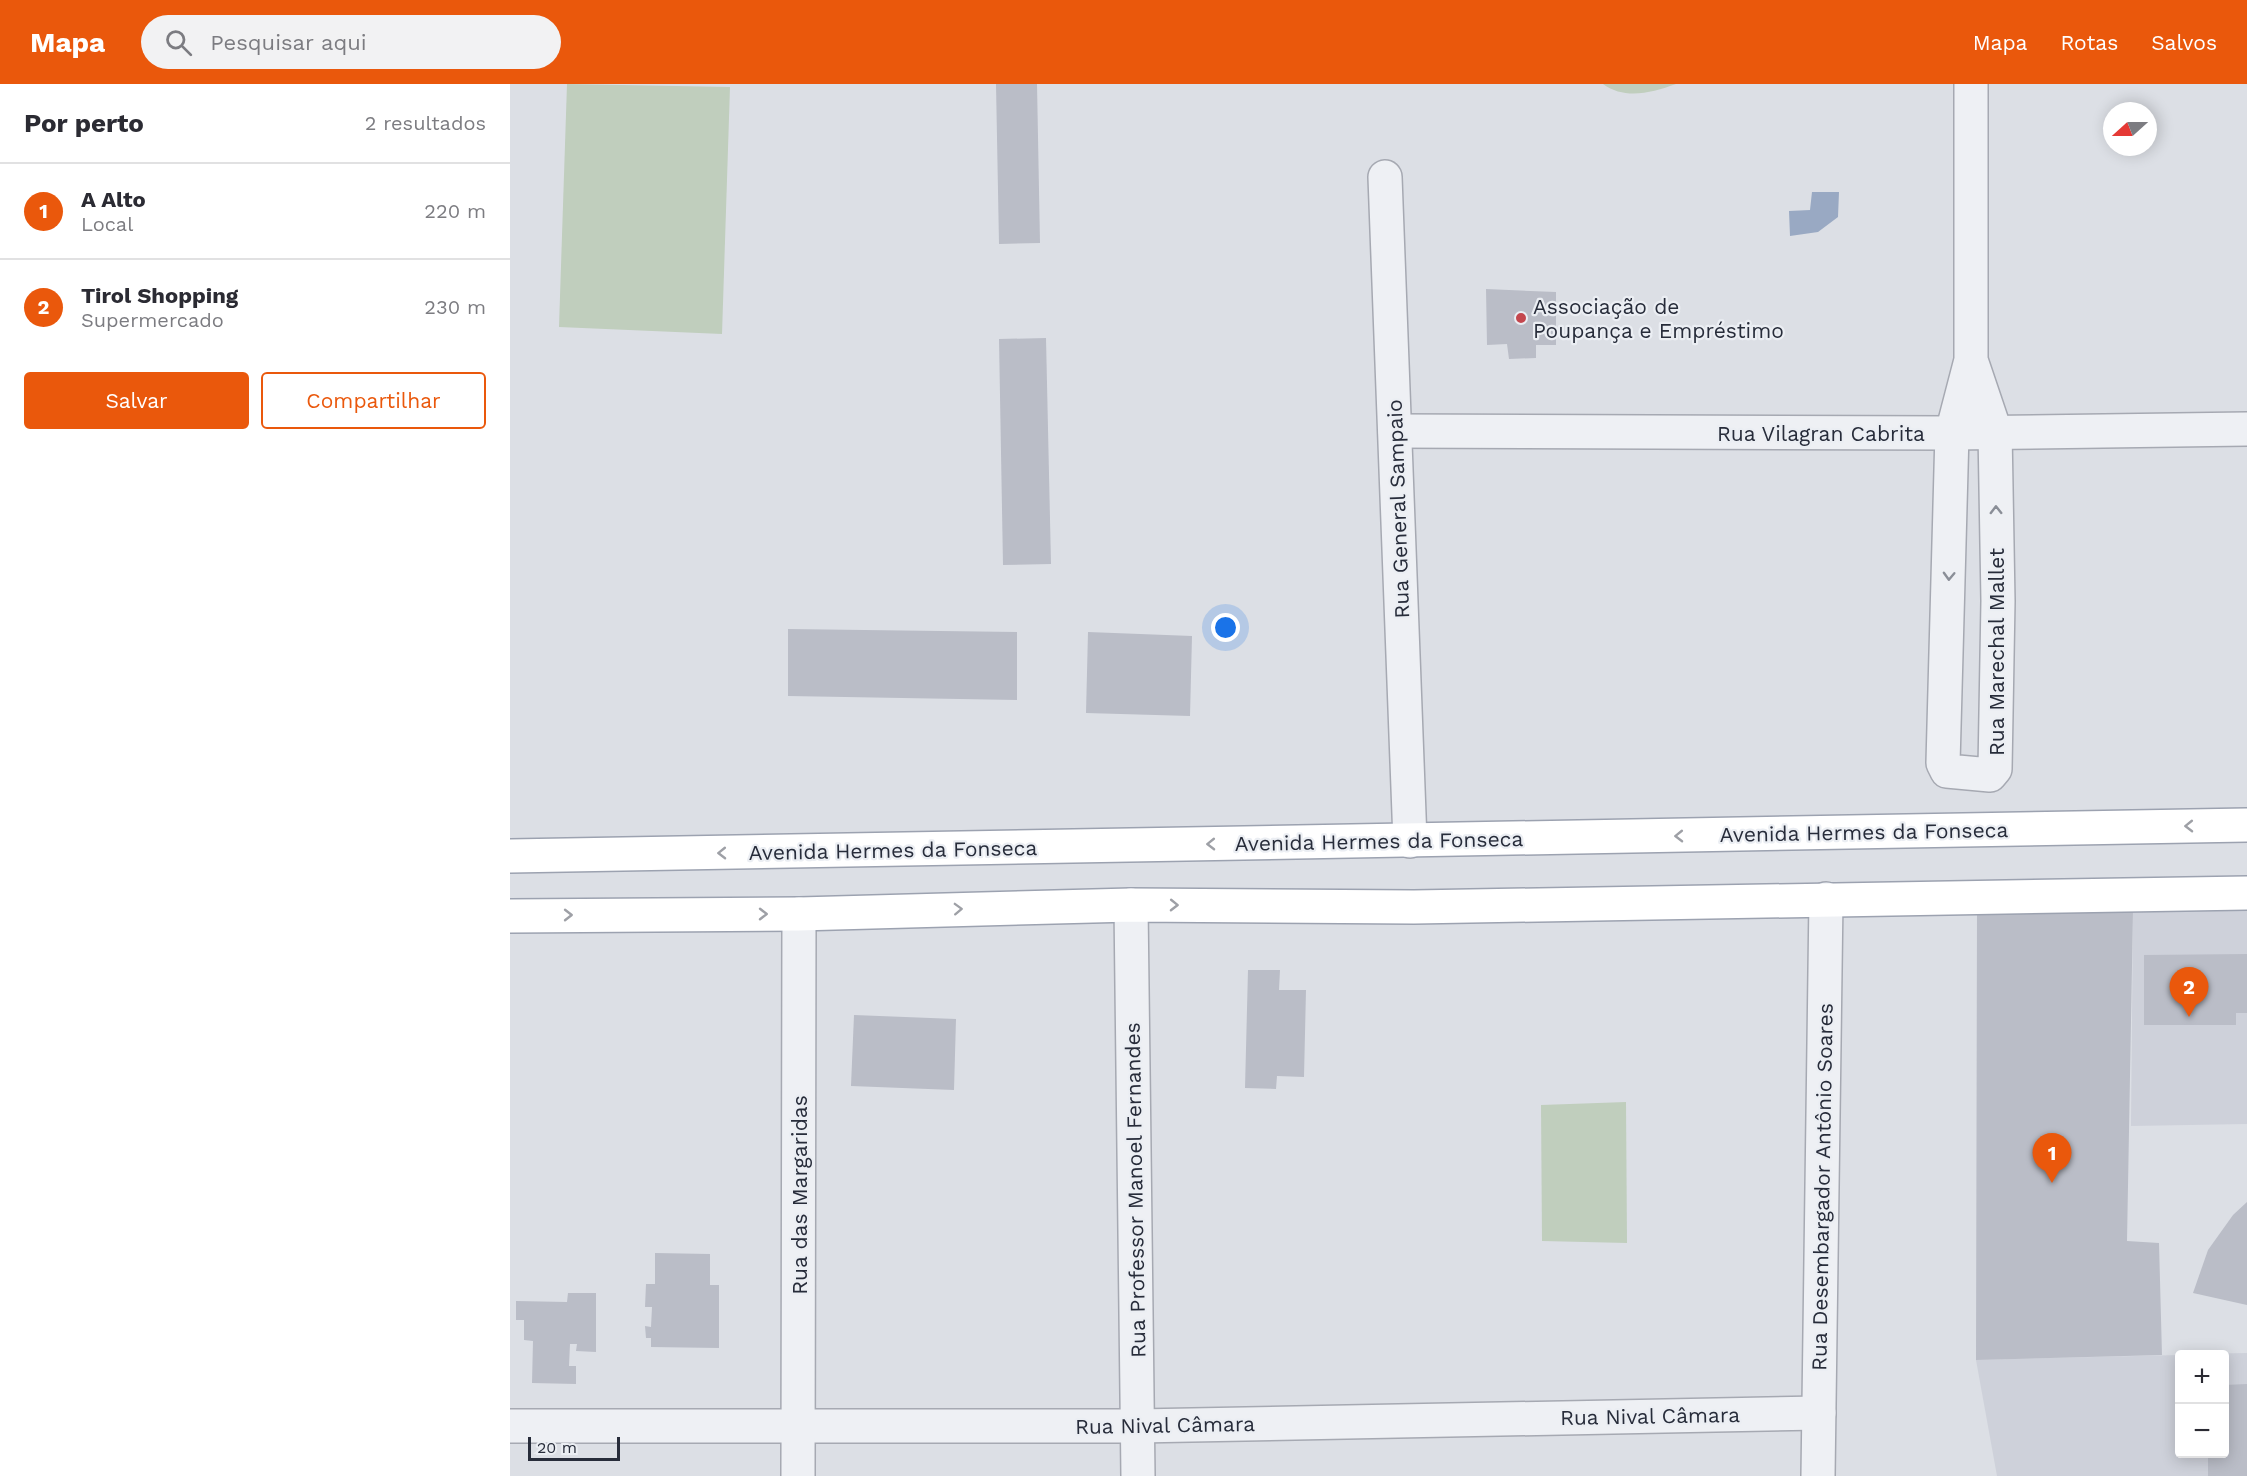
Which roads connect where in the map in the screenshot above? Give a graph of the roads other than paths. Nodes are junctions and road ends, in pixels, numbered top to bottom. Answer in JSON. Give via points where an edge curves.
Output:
{"nodes":[{"id":1,"x":1971,"y":84,"type":"edge"},
{"id":2,"x":1385,"y":177,"type":"dead end"},
{"id":3,"x":1971,"y":360,"type":"junction"},
{"id":4,"x":2247,"y":429,"type":"edge"},
{"id":5,"x":1395,"y":431,"type":"junction"},
{"id":6,"x":1995,"y":431,"type":"junction"},
{"id":7,"x":1952,"y":433,"type":"junction"},
{"id":8,"x":2247,"y":825,"type":"edge"},
{"id":9,"x":1410,"y":841,"type":"junction"},
{"id":10,"x":510,"y":856,"type":"edge"},
{"id":11,"x":2247,"y":893,"type":"edge"},
{"id":12,"x":1826,"y":899,"type":"junction"},
{"id":13,"x":1131,"y":905,"type":"junction"},
{"id":14,"x":799,"y":914,"type":"junction"},
{"id":15,"x":510,"y":916,"type":"edge"},
{"id":16,"x":1819,"y":1413,"type":"junction"},
{"id":17,"x":510,"y":1426,"type":"edge"},
{"id":18,"x":1138,"y":1426,"type":"junction"},
{"id":19,"x":798,"y":1427,"type":"junction"},
{"id":20,"x":798,"y":1476,"type":"edge"},
{"id":21,"x":1138,"y":1476,"type":"edge"},
{"id":22,"x":1818,"y":1476,"type":"edge"}],
"edges":[{"from":1,"to":3,"type":"street","name":"Rua Marechal Mallet"},
{"from":2,"to":5,"type":"street","name":"Rua General Sampaio"},
{"from":3,"to":6,"type":"street","name":"Rua Marechal Mallet"},
{"from":3,"to":7,"type":"street","name":"Rua Marechal Mallet"},
{"from":4,"to":6,"type":"street","name":"Rua Vilagran Cabrita"},
{"from":5,"to":7,"type":"street","name":"Rua Vilagran Cabrita"},
{"from":5,"to":9,"type":"street","name":"Rua General Sampaio"},
{"from":6,"to":7,"type":"street","name":"Rua Vilagran Cabrita"},
{"from":7,"to":6,"type":"street","name":"Rua Marechal Mallet","one_way":true,"via":[[1943,763],[1947,771],[1990,775],[1995,769],[1998,601]]},
{"from":8,"to":9,"type":"main road","name":"Avenida Hermes da Fonseca","one_way":true},
{"from":9,"to":10,"type":"main road","name":"Avenida Hermes da Fonseca","one_way":true},
{"from":11,"to":12,"type":"main road"},
{"from":13,"to":12,"type":"main road","one_way":true,"via":[[1414,907]]},
{"from":12,"to":16,"type":"street","name":"Rua Desembargador Antônio Soares"},
{"from":14,"to":13,"type":"main road","one_way":true},
{"from":13,"to":18,"type":"street","name":"Rua Professor Manoel Fernandes"},
{"from":15,"to":14,"type":"main road","one_way":true},
{"from":14,"to":19,"type":"street","name":"Rua das Margaridas"},
{"from":16,"to":18,"type":"street","name":"Rua Nival Câmara"},
{"from":16,"to":22,"type":"street","name":"Rua Desembargador Antônio Soares"},
{"from":17,"to":19,"type":"street","name":"Rua Nival Câmara"},
{"from":18,"to":19,"type":"street","name":"Rua Nival Câmara"},
{"from":18,"to":21,"type":"street","name":"Rua Professor Manoel Fernandes"},
{"from":19,"to":20,"type":"street","name":"Rua das Margaridas"}]}
